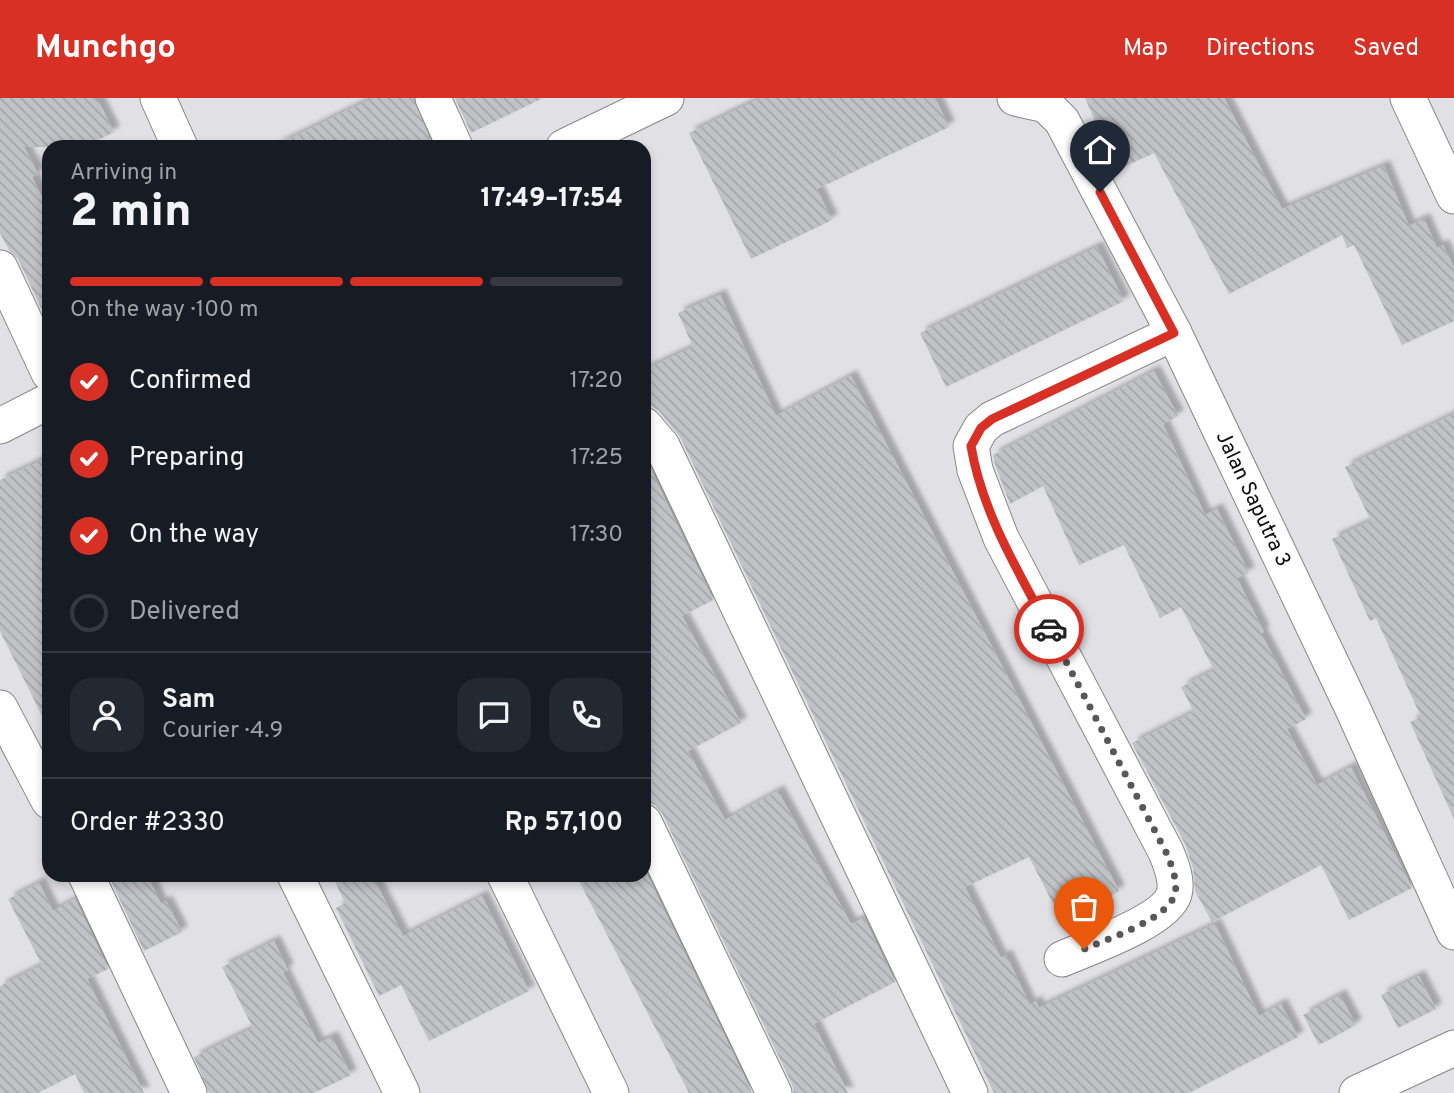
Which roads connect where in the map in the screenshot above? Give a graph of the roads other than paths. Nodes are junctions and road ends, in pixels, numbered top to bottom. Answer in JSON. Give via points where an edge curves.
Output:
{"nodes":[{"id":1,"x":158,"y":98,"type":"edge"},
{"id":2,"x":433,"y":98,"type":"edge"},
{"id":3,"x":666,"y":98,"type":"edge"},
{"id":4,"x":1015,"y":98,"type":"edge"},
{"id":5,"x":1408,"y":98,"type":"edge"},
{"id":6,"x":177,"y":140,"type":"edge"},
{"id":7,"x":452,"y":140,"type":"edge"},
{"id":8,"x":579,"y":140,"type":"edge"},
{"id":9,"x":1454,"y":196,"type":"edge"},
{"id":10,"x":0,"y":268,"type":"edge"},
{"id":11,"x":1174,"y":333,"type":"junction"},
{"id":12,"x":42,"y":358,"type":"edge"},
{"id":13,"x":42,"y":405,"type":"edge"},
{"id":14,"x":0,"y":426,"type":"edge"},
{"id":15,"x":651,"y":433,"type":"edge"},
{"id":16,"x":0,"y":708,"type":"edge"},
{"id":17,"x":42,"y":788,"type":"edge"},
{"id":18,"x":651,"y":837,"type":"edge"},
{"id":19,"x":89,"y":882,"type":"edge"},
{"id":20,"x":298,"y":882,"type":"edge"},
{"id":21,"x":508,"y":882,"type":"edge"},
{"id":22,"x":1454,"y":932,"type":"edge"},
{"id":23,"x":1062,"y":959,"type":"dead end"},
{"id":24,"x":1454,"y":1048,"type":"edge"},
{"id":25,"x":188,"y":1093,"type":"edge"},
{"id":26,"x":402,"y":1093,"type":"edge"},
{"id":27,"x":611,"y":1093,"type":"edge"},
{"id":28,"x":774,"y":1093,"type":"edge"},
{"id":29,"x":970,"y":1093,"type":"edge"},
{"id":30,"x":1357,"y":1093,"type":"edge"}],
"edges":[{"from":1,"to":6,"type":"street"},
{"from":2,"to":7,"type":"street"},
{"from":3,"to":8,"type":"street"},
{"from":4,"to":11,"type":"street","name":"Jalan Saputra 3","via":[[1046,105],[1062,121]]},
{"from":5,"to":9,"type":"street"},
{"from":10,"to":12,"type":"street"},
{"from":11,"to":22,"type":"street","name":"Jalan Saputra 3"},
{"from":11,"to":23,"type":"street","via":[[992,419],[971,446],[975,470],[1001,538],[1174,875],[1175,894],[1150,920]]},
{"from":13,"to":14,"type":"street"},
{"from":15,"to":29,"type":"street","via":[[662,446]]},
{"from":16,"to":17,"type":"street"},
{"from":18,"to":28,"type":"street"},
{"from":19,"to":25,"type":"street"},
{"from":20,"to":26,"type":"street"},
{"from":21,"to":27,"type":"street"},
{"from":24,"to":30,"type":"street"}]}
